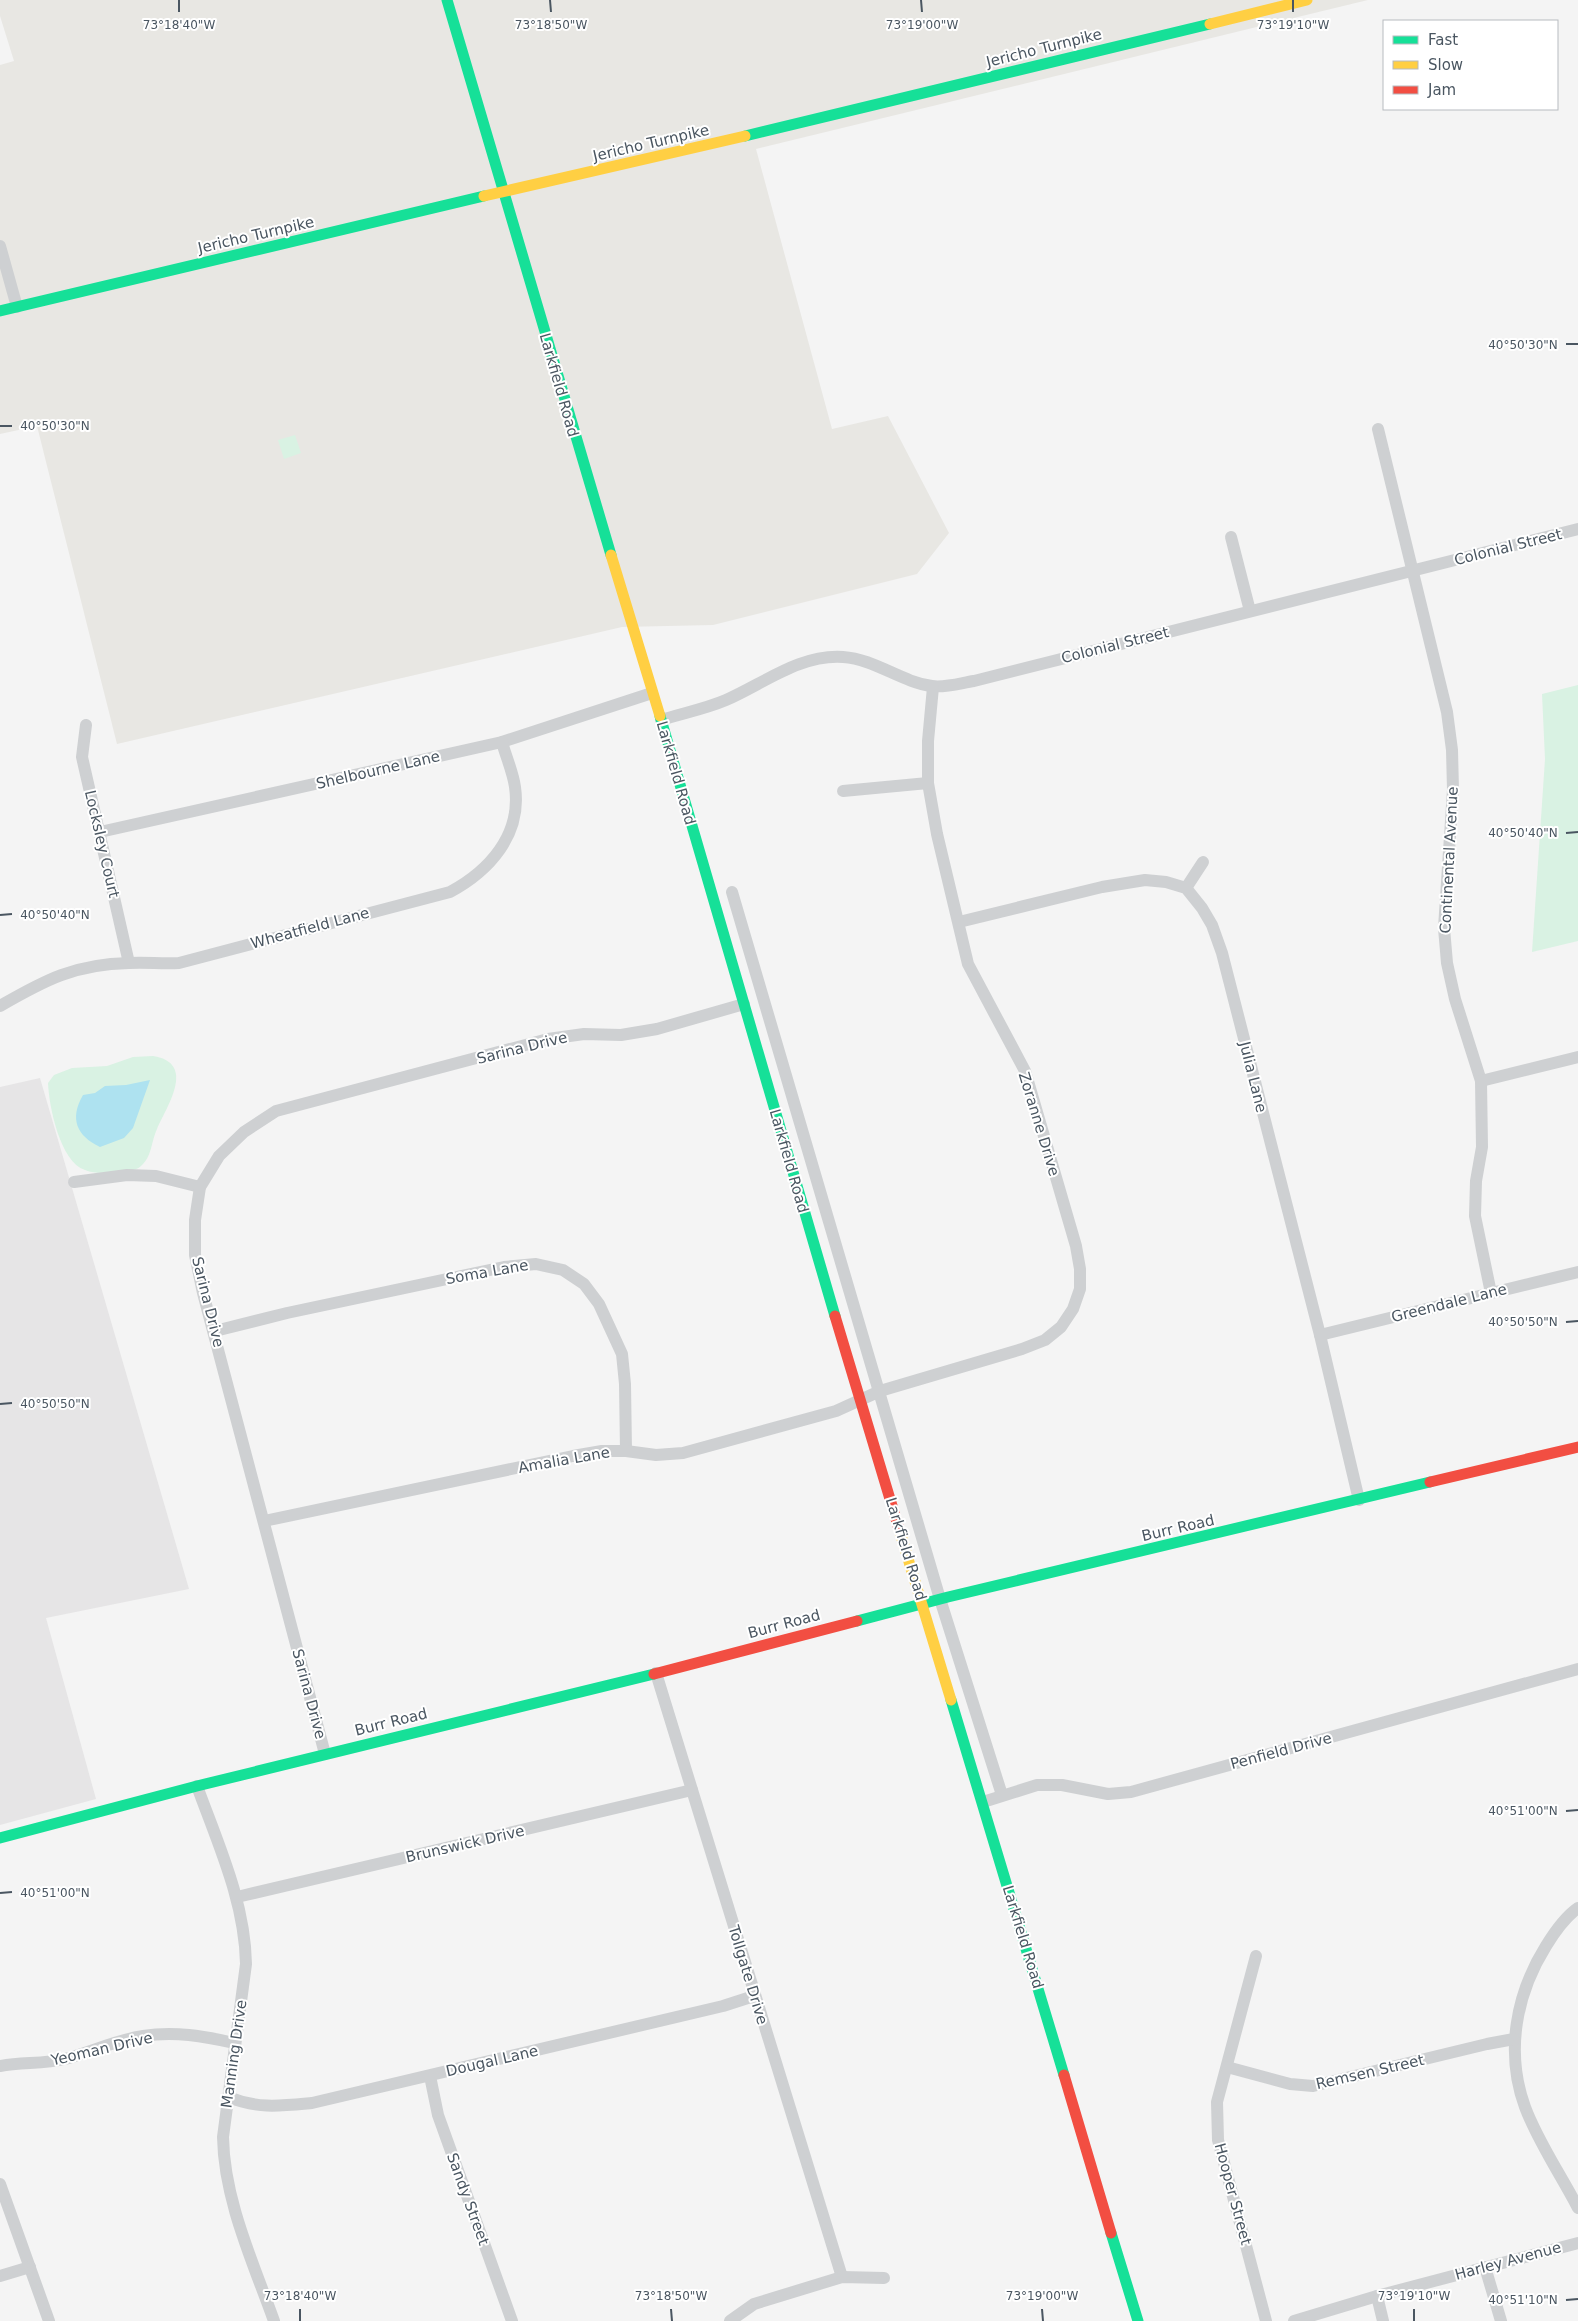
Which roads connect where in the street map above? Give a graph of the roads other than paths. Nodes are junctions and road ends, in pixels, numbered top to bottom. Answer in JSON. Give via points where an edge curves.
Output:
{"nodes":[{"id":1,"x":447,"y":0,"type":"edge"},
{"id":2,"x":1307,"y":0,"type":"edge"},
{"id":3,"x":503,"y":192,"type":"junction"},
{"id":4,"x":0,"y":246,"type":"edge"},
{"id":5,"x":17,"y":307,"type":"junction"},
{"id":6,"x":0,"y":311,"type":"edge"},
{"id":7,"x":1378,"y":429,"type":"dead end"},
{"id":8,"x":1578,"y":529,"type":"edge"},
{"id":9,"x":1231,"y":537,"type":"dead end"},
{"id":10,"x":1413,"y":570,"type":"junction"},
{"id":11,"x":1250,"y":611,"type":"junction"},
{"id":12,"x":933,"y":687,"type":"junction"},
{"id":13,"x":652,"y":693,"type":"junction"},
{"id":14,"x":661,"y":720,"type":"junction"},
{"id":15,"x":86,"y":724,"type":"dead end"},
{"id":16,"x":502,"y":742,"type":"junction"},
{"id":17,"x":928,"y":783,"type":"junction"},
{"id":18,"x":843,"y":791,"type":"dead end"},
{"id":19,"x":100,"y":832,"type":"junction"},
{"id":20,"x":1204,"y":862,"type":"dead end"},
{"id":21,"x":1186,"y":888,"type":"junction"},
{"id":22,"x":732,"y":892,"type":"dead end"},
{"id":23,"x":959,"y":922,"type":"junction"},
{"id":24,"x":129,"y":962,"type":"junction"},
{"id":25,"x":744,"y":1004,"type":"junction"},
{"id":26,"x":0,"y":1006,"type":"edge"},
{"id":27,"x":1578,"y":1057,"type":"edge"},
{"id":28,"x":1481,"y":1081,"type":"junction"},
{"id":29,"x":74,"y":1182,"type":"dead end"},
{"id":30,"x":200,"y":1187,"type":"junction"},
{"id":31,"x":1578,"y":1272,"type":"edge"},
{"id":32,"x":1491,"y":1293,"type":"junction"},
{"id":33,"x":214,"y":1331,"type":"junction"},
{"id":34,"x":1320,"y":1335,"type":"junction"},
{"id":35,"x":880,"y":1391,"type":"junction"},
{"id":36,"x":861,"y":1400,"type":"junction"},
{"id":37,"x":1578,"y":1448,"type":"edge"},
{"id":38,"x":626,"y":1451,"type":"junction"},
{"id":39,"x":1360,"y":1500,"type":"junction"},
{"id":40,"x":264,"y":1521,"type":"junction"},
{"id":41,"x":940,"y":1599,"type":"junction"},
{"id":42,"x":923,"y":1604,"type":"junction"},
{"id":43,"x":1578,"y":1669,"type":"edge"},
{"id":44,"x":656,"y":1673,"type":"junction"},
{"id":45,"x":325,"y":1754,"type":"junction"},
{"id":46,"x":198,"y":1786,"type":"junction"},
{"id":47,"x":692,"y":1790,"type":"junction"},
{"id":48,"x":1002,"y":1796,"type":"junction"},
{"id":49,"x":983,"y":1802,"type":"junction"},
{"id":50,"x":0,"y":1838,"type":"edge"},
{"id":51,"x":237,"y":1898,"type":"junction"},
{"id":52,"x":1578,"y":1908,"type":"edge"},
{"id":53,"x":1256,"y":1956,"type":"dead end"},
{"id":54,"x":754,"y":1996,"type":"junction"},
{"id":55,"x":1514,"y":2040,"type":"junction"},
{"id":56,"x":234,"y":2043,"type":"junction"},
{"id":57,"x":0,"y":2066,"type":"edge"},
{"id":58,"x":1227,"y":2067,"type":"junction"},
{"id":59,"x":430,"y":2076,"type":"junction"},
{"id":60,"x":228,"y":2097,"type":"junction"},
{"id":61,"x":0,"y":2184,"type":"edge"},
{"id":62,"x":1578,"y":2208,"type":"edge"},
{"id":63,"x":1578,"y":2243,"type":"edge"},
{"id":64,"x":30,"y":2267,"type":"junction"},
{"id":65,"x":1485,"y":2267,"type":"junction"},
{"id":66,"x":0,"y":2276,"type":"edge"},
{"id":67,"x":842,"y":2277,"type":"junction"},
{"id":68,"x":884,"y":2278,"type":"dead end"},
{"id":69,"x":1376,"y":2296,"type":"junction"},
{"id":70,"x":49,"y":2321,"type":"edge"},
{"id":71,"x":274,"y":2321,"type":"edge"},
{"id":72,"x":512,"y":2321,"type":"edge"},
{"id":73,"x":730,"y":2321,"type":"edge"},
{"id":74,"x":1138,"y":2321,"type":"edge"},
{"id":75,"x":1266,"y":2321,"type":"edge"},
{"id":76,"x":1294,"y":2321,"type":"edge"},
{"id":77,"x":1383,"y":2321,"type":"edge"},
{"id":78,"x":1501,"y":2321,"type":"edge"}],
"edges":[{"from":1,"to":3,"type":"main road","name":"Larkfield Road"},
{"from":2,"to":3,"type":"main road","name":"Jericho Turnpike"},
{"from":3,"to":5,"type":"main road","name":"Jericho Turnpike"},
{"from":3,"to":13,"type":"main road","name":"Larkfield Road"},
{"from":4,"to":5,"type":"street"},
{"from":5,"to":6,"type":"main road","name":"Jericho Turnpike"},
{"from":7,"to":10,"type":"street","name":"Continental Avenue"},
{"from":8,"to":10,"type":"street","name":"Colonial Street"},
{"from":9,"to":11,"type":"street"},
{"from":10,"to":11,"type":"street","name":"Colonial Street"},
{"from":10,"to":28,"type":"street","name":"Continental Avenue","via":[[1447,712],[1452,750],[1453,790],[1444,928],[1448,963],[1455,999]]},
{"from":11,"to":12,"type":"street","name":"Colonial Street","via":[[976,681]]},
{"from":12,"to":14,"type":"street","name":"Colonial Street","via":[[866,661],[820,658],[712,706]]},
{"from":12,"to":17,"type":"street","name":"Zoranne Drive"},
{"from":13,"to":14,"type":"main road","name":"Larkfield Road"},
{"from":13,"to":16,"type":"street","name":"Shelbourne Lane"},
{"from":14,"to":25,"type":"main road","name":"Larkfield Road"},
{"from":15,"to":19,"type":"street","name":"Locksley Court","via":[[82,757]]},
{"from":16,"to":19,"type":"street","name":"Shelbourne Lane"},
{"from":16,"to":24,"type":"street","name":"Wheatfield Lane","via":[[515,786],[516,809],[502,846],[491,862],[470,881],[450,892],[179,962]]},
{"from":17,"to":18,"type":"street"},
{"from":17,"to":23,"type":"street","name":"Zoranne Drive"},
{"from":19,"to":24,"type":"street","name":"Locksley Court"},
{"from":20,"to":21,"type":"street"},
{"from":21,"to":23,"type":"street","via":[[1146,880],[1102,887]]},
{"from":21,"to":34,"type":"street","name":"Julia Lane","via":[[1212,925],[1222,953]]},
{"from":22,"to":35,"type":"street","name":"Larkfield Road"},
{"from":23,"to":35,"type":"street","name":"Zoranne Drive","via":[[968,964],[1025,1071],[1036,1103],[1076,1246],[1080,1289],[1061,1327],[1045,1340]]},
{"from":24,"to":26,"type":"street","name":"Wheatfield Lane","via":[[60,974]]},
{"from":25,"to":30,"type":"street","name":"Sarina Drive","via":[[657,1029],[621,1035],[584,1034],[548,1039],[276,1111],[244,1132],[220,1156]]},
{"from":25,"to":36,"type":"main road","name":"Larkfield Road"},
{"from":27,"to":28,"type":"street"},
{"from":28,"to":32,"type":"street","name":"Continental Avenue","via":[[1482,1147],[1476,1181],[1475,1216]]},
{"from":29,"to":30,"type":"street","via":[[127,1175],[156,1176]]},
{"from":30,"to":33,"type":"street","name":"Sarina Drive","via":[[195,1220],[195,1255]]},
{"from":31,"to":32,"type":"street","name":"Greendale Lane"},
{"from":32,"to":34,"type":"street","name":"Greendale Lane"},
{"from":33,"to":38,"type":"street","name":"Soma Lane","via":[[504,1267],[536,1264],[563,1270],[584,1284],[600,1304],[622,1354]]},
{"from":33,"to":40,"type":"street","name":"Sarina Drive"},
{"from":34,"to":39,"type":"street","name":"Julia Lane"},
{"from":35,"to":36,"type":"street","name":"Zoranne Drive"},
{"from":35,"to":41,"type":"street","name":"Larkfield Road"},
{"from":36,"to":38,"type":"street","name":"Amalia Lane","via":[[836,1411],[683,1453],[656,1455]]},
{"from":36,"to":42,"type":"main road","name":"Larkfield Road"},
{"from":37,"to":39,"type":"main road","name":"Burr Road"},
{"from":38,"to":40,"type":"street","name":"Amalia Lane","via":[[573,1456]]},
{"from":39,"to":41,"type":"main road","name":"Burr Road"},
{"from":40,"to":45,"type":"street","name":"Sarina Drive"},
{"from":41,"to":42,"type":"main road","name":"Burr Road"},
{"from":41,"to":48,"type":"street","name":"Larkfield Road"},
{"from":42,"to":44,"type":"main road","name":"Burr Road"},
{"from":42,"to":49,"type":"main road","name":"Larkfield Road"},
{"from":43,"to":48,"type":"street","name":"Penfield Drive","via":[[1131,1792],[1108,1794],[1062,1784],[1037,1785]]},
{"from":44,"to":45,"type":"main road","name":"Burr Road"},
{"from":44,"to":47,"type":"street","name":"Tollgate Drive"},
{"from":45,"to":46,"type":"main road","name":"Burr Road"},
{"from":46,"to":50,"type":"main road","name":"Burr Road"},
{"from":46,"to":51,"type":"street","name":"Manning Drive"},
{"from":47,"to":51,"type":"street","name":"Brunswick Drive"},
{"from":47,"to":54,"type":"street","name":"Tollgate Drive"},
{"from":48,"to":49,"type":"street","name":"Penfield Drive"},
{"from":49,"to":74,"type":"main road","name":"Larkfield Road"},
{"from":51,"to":56,"type":"street","name":"Manning Drive","via":[[245,1935],[246,1964]]},
{"from":52,"to":55,"type":"street","via":[[1553,1934],[1536,1962],[1519,2006]]},
{"from":53,"to":58,"type":"street","name":"Hooper Street"},
{"from":54,"to":59,"type":"street","name":"Dougal Lane"},
{"from":54,"to":67,"type":"street","name":"Tollgate Drive"},
{"from":55,"to":58,"type":"street","name":"Remsen Street","via":[[1313,2086],[1290,2084]]},
{"from":55,"to":62,"type":"street","via":[[1525,2107]]},
{"from":56,"to":57,"type":"street","name":"Yeoman Drive","via":[[172,2034],[142,2036],[66,2058]]},
{"from":56,"to":60,"type":"street","name":"Manning Drive"},
{"from":58,"to":75,"type":"street","name":"Hooper Street","via":[[1217,2102],[1218,2140]]},
{"from":59,"to":60,"type":"street","name":"Dougal Lane","via":[[312,2103],[272,2107],[247,2104]]},
{"from":59,"to":72,"type":"street","name":"Sandy Street","via":[[438,2115]]},
{"from":60,"to":71,"type":"street","name":"Manning Drive","via":[[223,2162],[241,2227]]},
{"from":61,"to":64,"type":"street"},
{"from":63,"to":65,"type":"street","name":"Harley Avenue"},
{"from":64,"to":66,"type":"street"},
{"from":64,"to":70,"type":"street"},
{"from":65,"to":69,"type":"street","name":"Harley Avenue"},
{"from":65,"to":78,"type":"street"},
{"from":67,"to":68,"type":"street"},
{"from":67,"to":73,"type":"street","via":[[754,2304]]},
{"from":69,"to":76,"type":"street","name":"Harley Avenue"},
{"from":69,"to":77,"type":"street"}]}
